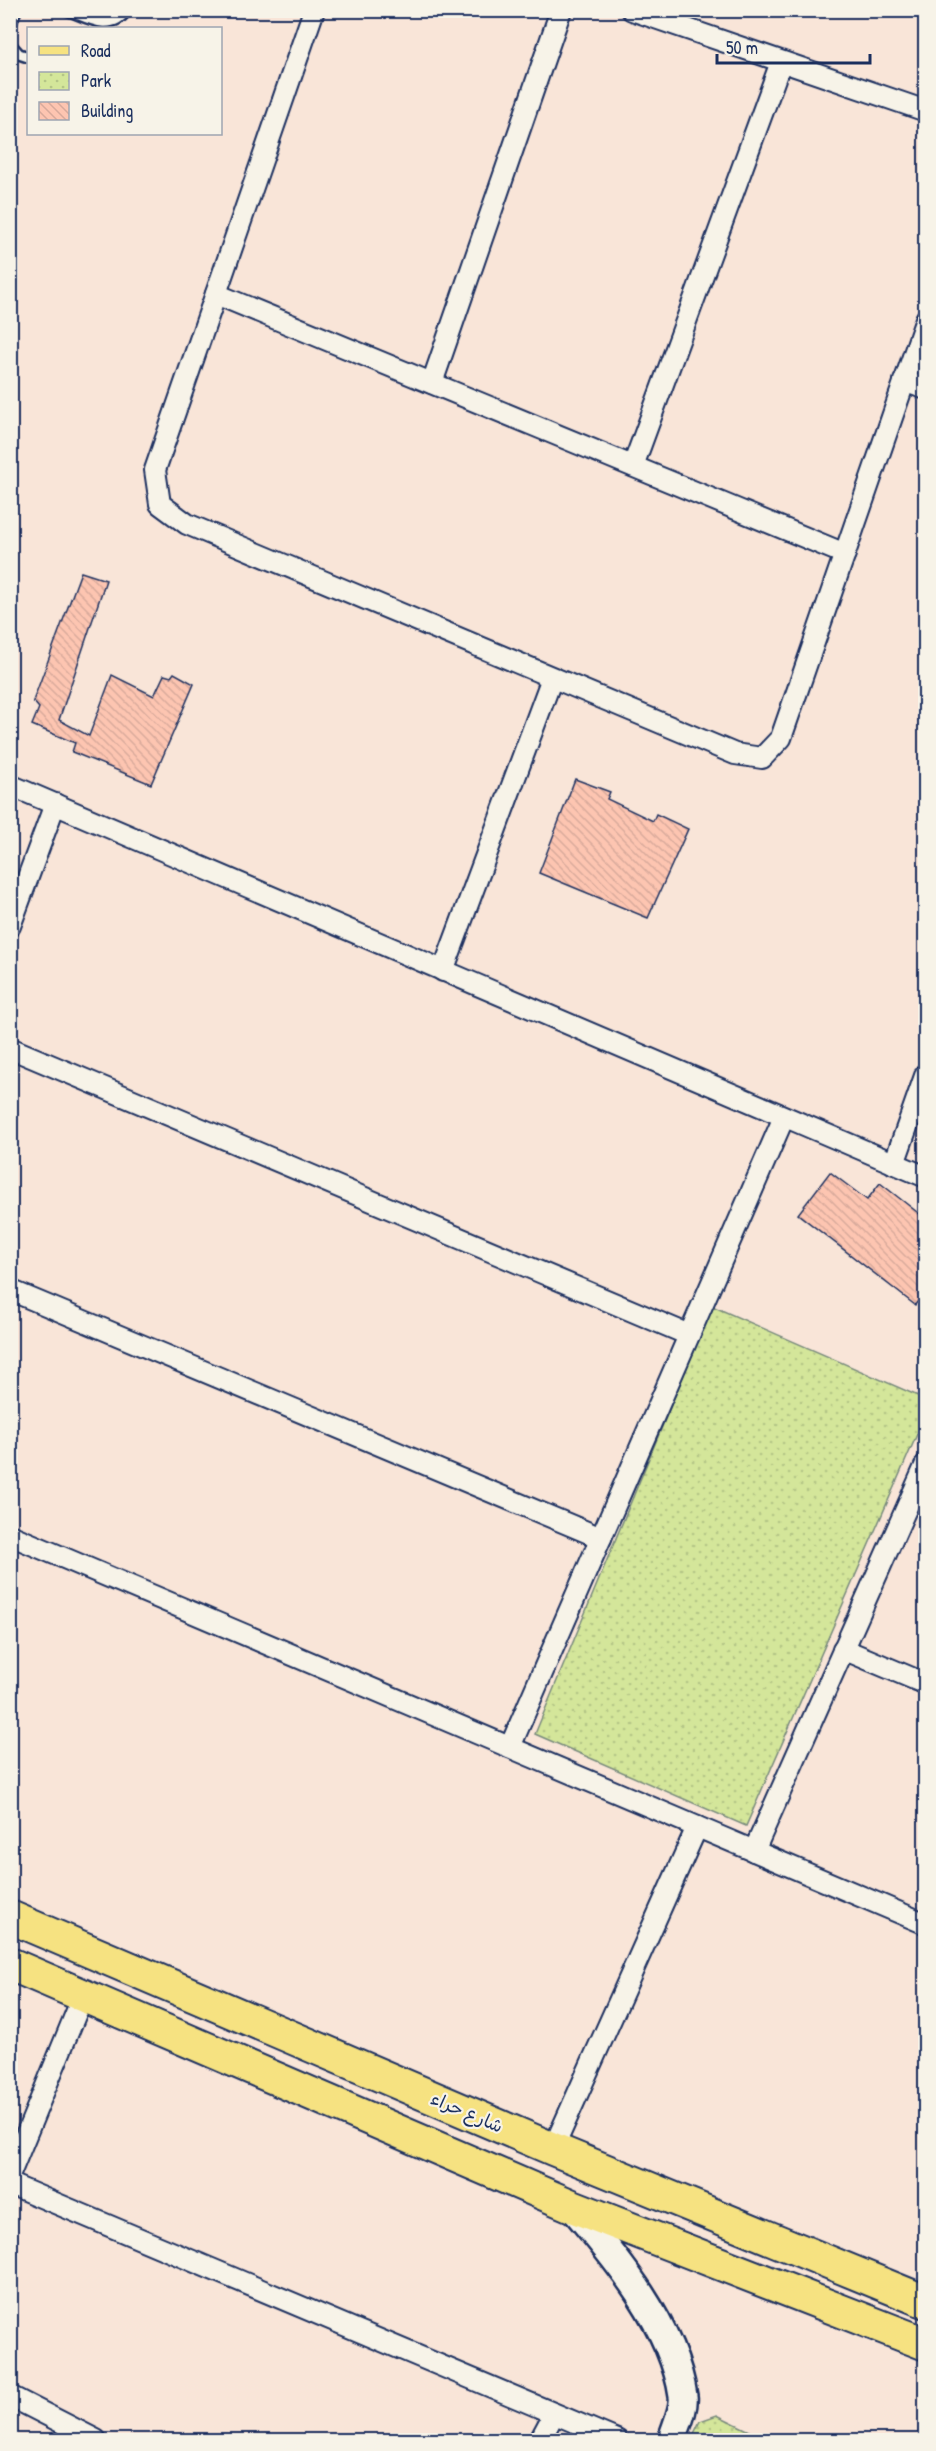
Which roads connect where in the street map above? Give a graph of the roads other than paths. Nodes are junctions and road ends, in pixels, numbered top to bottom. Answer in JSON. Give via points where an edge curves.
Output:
{"nodes":[{"id":1,"x":16,"y":10,"type":"edge"},
{"id":2,"x":67,"y":10,"type":"edge"},
{"id":3,"x":127,"y":10,"type":"edge"},
{"id":4,"x":314,"y":10,"type":"edge"},
{"id":5,"x":561,"y":10,"type":"edge"},
{"id":6,"x":632,"y":10,"type":"edge"},
{"id":7,"x":10,"y":26,"type":"edge"},
{"id":8,"x":10,"y":44,"type":"edge"},
{"id":9,"x":27,"y":57,"type":"edge"},
{"id":10,"x":781,"y":62,"type":"junction"},
{"id":11,"x":926,"y":111,"type":"edge"},
{"id":12,"x":216,"y":294,"type":"junction"},
{"id":13,"x":926,"y":319,"type":"edge"},
{"id":14,"x":904,"y":381,"type":"junction"},
{"id":15,"x":432,"y":383,"type":"junction"},
{"id":16,"x":926,"y":389,"type":"edge"},
{"id":17,"x":633,"y":466,"type":"junction"},
{"id":18,"x":845,"y":554,"type":"junction"},
{"id":19,"x":552,"y":678,"type":"junction"},
{"id":20,"x":10,"y":785,"type":"edge"},
{"id":21,"x":55,"y":804,"type":"junction"},
{"id":22,"x":10,"y":926,"type":"edge"},
{"id":23,"x":443,"y":971,"type":"junction"},
{"id":24,"x":10,"y":1048,"type":"edge"},
{"id":25,"x":926,"y":1073,"type":"edge"},
{"id":26,"x":784,"y":1117,"type":"junction"},
{"id":27,"x":894,"y":1164,"type":"junction"},
{"id":28,"x":926,"y":1178,"type":"edge"},
{"id":29,"x":10,"y":1290,"type":"edge"},
{"id":30,"x":689,"y":1335,"type":"junction"},
{"id":31,"x":926,"y":1464,"type":"edge"},
{"id":32,"x":10,"y":1535,"type":"edge"},
{"id":33,"x":601,"y":1538,"type":"junction"},
{"id":34,"x":843,"y":1649,"type":"junction"},
{"id":35,"x":926,"y":1684,"type":"edge"},
{"id":36,"x":510,"y":1747,"type":"junction"},
{"id":37,"x":697,"y":1827,"type":"junction"},
{"id":38,"x":754,"y":1851,"type":"junction"},
{"id":39,"x":10,"y":1917,"type":"edge"},
{"id":40,"x":926,"y":1924,"type":"edge"},
{"id":41,"x":10,"y":1964,"type":"edge"},
{"id":42,"x":83,"y":1996,"type":"junction"},
{"id":43,"x":356,"y":2065,"type":"junction"},
{"id":44,"x":341,"y":2106,"type":"junction"},
{"id":45,"x":553,"y":2149,"type":"junction"},
{"id":46,"x":10,"y":2174,"type":"edge"},
{"id":47,"x":10,"y":2184,"type":"edge"},
{"id":48,"x":572,"y":2206,"type":"junction"},
{"id":49,"x":926,"y":2302,"type":"edge"},
{"id":50,"x":926,"y":2344,"type":"edge"},
{"id":51,"x":10,"y":2396,"type":"edge"},
{"id":52,"x":554,"y":2414,"type":"junction"},
{"id":53,"x":73,"y":2435,"type":"edge"},
{"id":54,"x":96,"y":2440,"type":"edge"},
{"id":55,"x":540,"y":2440,"type":"edge"},
{"id":56,"x":617,"y":2440,"type":"edge"},
{"id":57,"x":672,"y":2440,"type":"edge"}],
"edges":[{"from":1,"to":7,"type":"lane"},
{"from":2,"to":3,"type":"lane","via":[[107,24],[118,21]]},
{"from":4,"to":12,"type":"street"},
{"from":5,"to":15,"type":"street"},
{"from":6,"to":10,"type":"street"},
{"from":8,"to":9,"type":"lane"},
{"from":10,"to":11,"type":"street"},
{"from":10,"to":17,"type":"street"},
{"from":12,"to":15,"type":"street"},
{"from":12,"to":19,"type":"street","via":[[155,470],[160,504],[187,524]]},
{"from":13,"to":14,"type":"street"},
{"from":14,"to":16,"type":"street"},
{"from":14,"to":18,"type":"street"},
{"from":15,"to":17,"type":"street"},
{"from":17,"to":18,"type":"street"},
{"from":18,"to":19,"type":"street","via":[[781,738],[762,758],[735,754]]},
{"from":19,"to":23,"type":"street"},
{"from":20,"to":21,"type":"street"},
{"from":21,"to":22,"type":"street"},
{"from":21,"to":23,"type":"street"},
{"from":23,"to":26,"type":"street"},
{"from":24,"to":30,"type":"street"},
{"from":25,"to":27,"type":"street"},
{"from":26,"to":27,"type":"street"},
{"from":26,"to":30,"type":"street"},
{"from":27,"to":28,"type":"street"},
{"from":29,"to":33,"type":"street"},
{"from":30,"to":33,"type":"street"},
{"from":31,"to":34,"type":"street"},
{"from":32,"to":36,"type":"street"},
{"from":33,"to":36,"type":"street"},
{"from":34,"to":35,"type":"street"},
{"from":34,"to":38,"type":"street"},
{"from":36,"to":37,"type":"street"},
{"from":37,"to":38,"type":"street"},
{"from":37,"to":45,"type":"street"},
{"from":38,"to":40,"type":"street"},
{"from":39,"to":43,"type":"main road","name":"شارع حراء"},
{"from":41,"to":42,"type":"main road"},
{"from":42,"to":44,"type":"main road"},
{"from":42,"to":46,"type":"street"},
{"from":43,"to":44,"type":"main road"},
{"from":43,"to":45,"type":"main road","name":"شارع حراء"},
{"from":44,"to":48,"type":"main road"},
{"from":45,"to":49,"type":"main road","name":"شارع حراء"},
{"from":47,"to":52,"type":"street"},
{"from":48,"to":50,"type":"main road"},
{"from":48,"to":57,"type":"street","via":[[618,2259],[669,2344],[684,2398]]},
{"from":51,"to":53,"type":"street"},
{"from":52,"to":55,"type":"street"},
{"from":52,"to":56,"type":"street"},
{"from":53,"to":54,"type":"street"}]}
